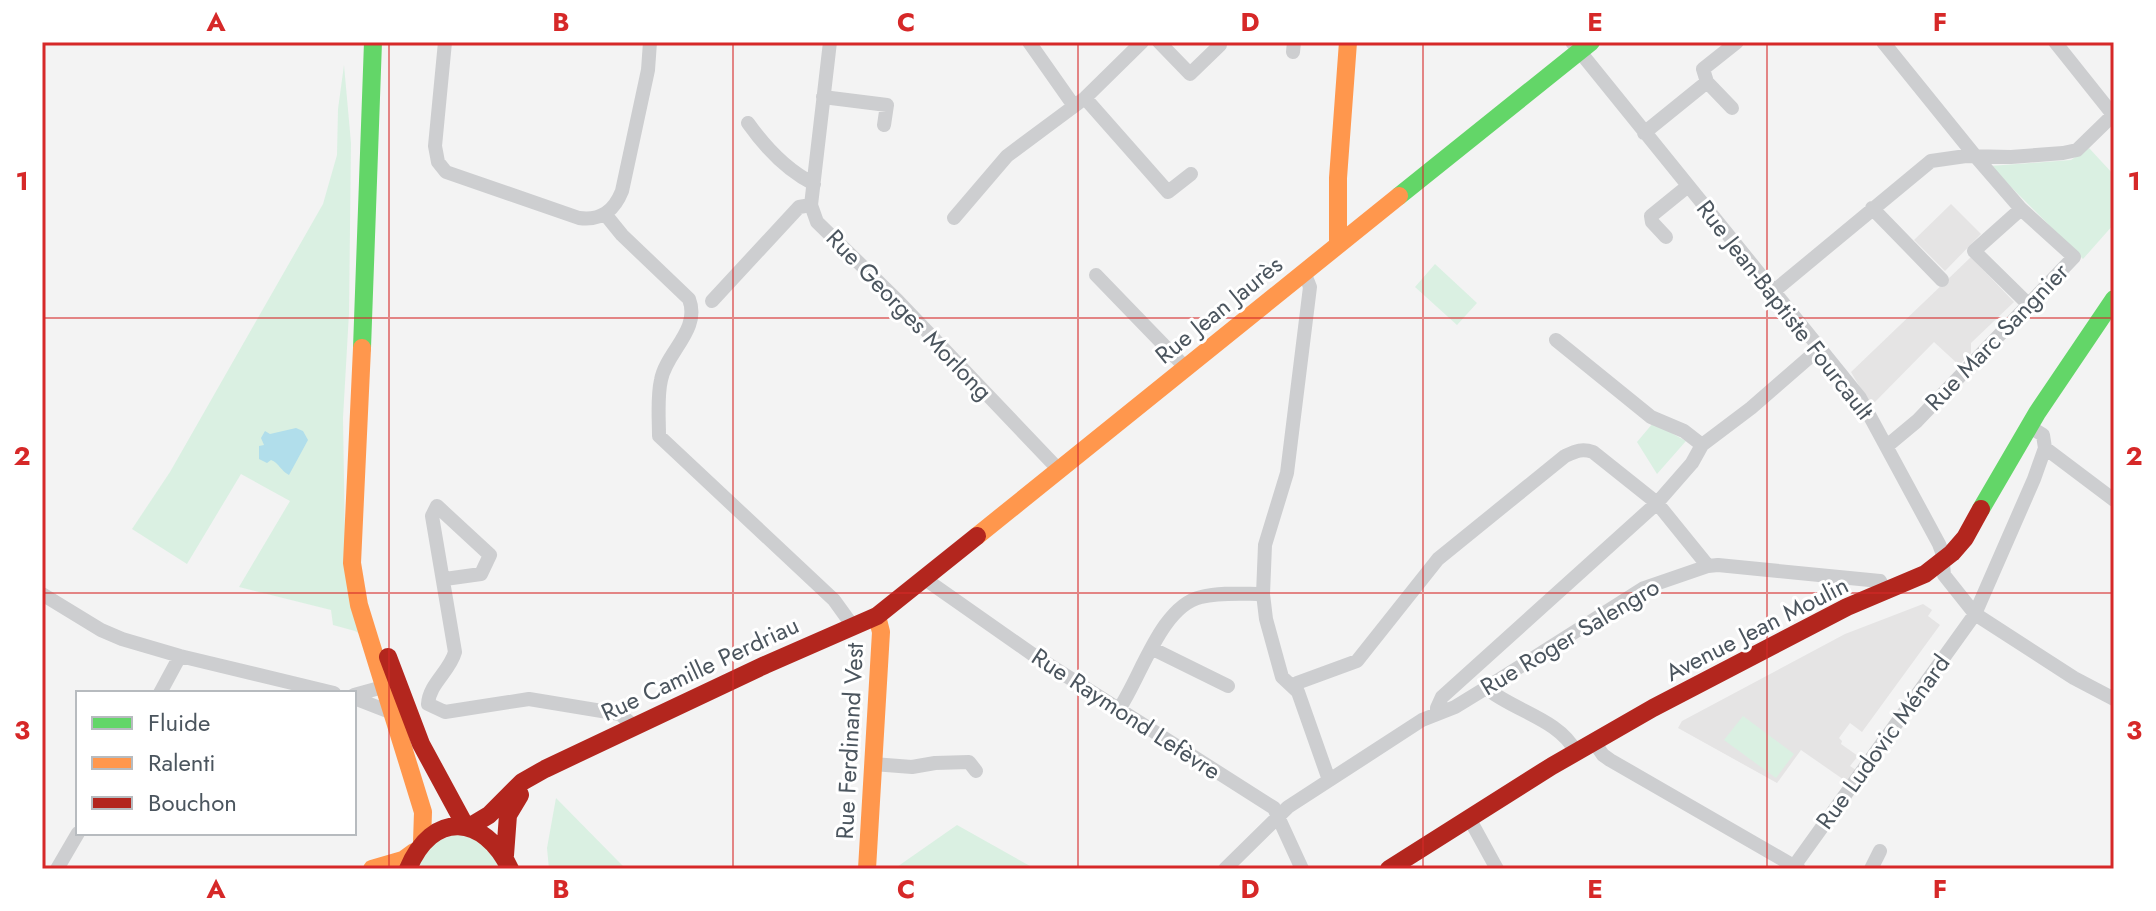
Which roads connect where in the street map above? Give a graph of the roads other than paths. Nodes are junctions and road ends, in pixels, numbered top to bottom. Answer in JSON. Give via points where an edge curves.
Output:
{"nodes":[{"id":1,"x":373,"y":42,"type":"edge"},
{"id":2,"x":445,"y":42,"type":"edge"},
{"id":3,"x":650,"y":42,"type":"edge"},
{"id":4,"x":830,"y":42,"type":"edge"},
{"id":5,"x":1029,"y":42,"type":"edge"},
{"id":6,"x":1142,"y":42,"type":"edge"},
{"id":7,"x":1159,"y":42,"type":"edge"},
{"id":8,"x":1217,"y":42,"type":"edge"},
{"id":9,"x":1348,"y":42,"type":"edge"},
{"id":10,"x":1737,"y":42,"type":"edge"},
{"id":11,"x":1883,"y":42,"type":"edge"},
{"id":12,"x":2055,"y":42,"type":"edge"},
{"id":13,"x":1580,"y":46,"type":"edge"},
{"id":14,"x":1707,"y":82,"type":"junction"},
{"id":15,"x":823,"y":97,"type":"junction"},
{"id":16,"x":1079,"y":102,"type":"junction"},
{"id":17,"x":1732,"y":108,"type":"dead end"},
{"id":18,"x":2114,"y":115,"type":"edge"},
{"id":19,"x":748,"y":123,"type":"dead end"},
{"id":20,"x":884,"y":125,"type":"dead end"},
{"id":21,"x":1644,"y":133,"type":"junction"},
{"id":22,"x":1976,"y":157,"type":"junction"},
{"id":23,"x":1191,"y":174,"type":"dead end"},
{"id":24,"x":814,"y":184,"type":"junction"},
{"id":25,"x":1688,"y":186,"type":"junction"},
{"id":26,"x":811,"y":205,"type":"junction"},
{"id":27,"x":1872,"y":208,"type":"junction"},
{"id":28,"x":2021,"y":209,"type":"junction"},
{"id":29,"x":605,"y":214,"type":"junction"},
{"id":30,"x":954,"y":218,"type":"dead end"},
{"id":31,"x":1666,"y":237,"type":"dead end"},
{"id":32,"x":1338,"y":245,"type":"junction"},
{"id":33,"x":1304,"y":272,"type":"junction"},
{"id":34,"x":1096,"y":275,"type":"dead end"},
{"id":35,"x":1942,"y":280,"type":"dead end"},
{"id":36,"x":1774,"y":291,"type":"junction"},
{"id":37,"x":2114,"y":299,"type":"edge"},
{"id":38,"x":712,"y":301,"type":"dead end"},
{"id":39,"x":2028,"y":304,"type":"junction"},
{"id":40,"x":1556,"y":340,"type":"dead end"},
{"id":41,"x":1820,"y":348,"type":"junction"},
{"id":42,"x":1185,"y":367,"type":"junction"},
{"id":43,"x":2030,"y":427,"type":"junction"},
{"id":44,"x":1702,"y":445,"type":"junction"},
{"id":45,"x":1887,"y":446,"type":"junction"},
{"id":46,"x":2045,"y":448,"type":"junction"},
{"id":47,"x":1060,"y":471,"type":"junction"},
{"id":48,"x":2114,"y":500,"type":"edge"},
{"id":49,"x":1657,"y":503,"type":"junction"},
{"id":50,"x":356,"y":513,"type":"junction"},
{"id":51,"x":1943,"y":563,"type":"junction"},
{"id":52,"x":1708,"y":566,"type":"junction"},
{"id":53,"x":445,"y":579,"type":"junction"},
{"id":54,"x":925,"y":579,"type":"junction"},
{"id":55,"x":1886,"y":592,"type":"junction"},
{"id":56,"x":42,"y":594,"type":"edge"},
{"id":57,"x":1263,"y":594,"type":"junction"},
{"id":58,"x":1975,"y":614,"type":"junction"},
{"id":59,"x":877,"y":616,"type":"junction"},
{"id":60,"x":852,"y":625,"type":"junction"},
{"id":61,"x":1153,"y":649,"type":"junction"},
{"id":62,"x":180,"y":656,"type":"junction"},
{"id":63,"x":1228,"y":686,"type":"dead end"},
{"id":64,"x":383,"y":687,"type":"junction"},
{"id":65,"x":1293,"y":687,"type":"junction"},
{"id":66,"x":1486,"y":688,"type":"junction"},
{"id":67,"x":161,"y":691,"type":"edge"},
{"id":68,"x":326,"y":691,"type":"edge"},
{"id":69,"x":356,"y":696,"type":"edge"},
{"id":70,"x":356,"y":698,"type":"edge"},
{"id":71,"x":2114,"y":699,"type":"edge"},
{"id":72,"x":1119,"y":709,"type":"junction"},
{"id":73,"x":398,"y":711,"type":"junction"},
{"id":74,"x":1437,"y":714,"type":"junction"},
{"id":75,"x":635,"y":727,"type":"junction"},
{"id":76,"x":1598,"y":749,"type":"junction"},
{"id":77,"x":1576,"y":752,"type":"junction"},
{"id":78,"x":873,"y":764,"type":"junction"},
{"id":79,"x":545,"y":769,"type":"junction"},
{"id":80,"x":976,"y":771,"type":"dead end"},
{"id":81,"x":1329,"y":780,"type":"junction"},
{"id":82,"x":1279,"y":815,"type":"junction"},
{"id":83,"x":1469,"y":818,"type":"junction"},
{"id":84,"x":467,"y":827,"type":"junction"},
{"id":85,"x":77,"y":835,"type":"edge"},
{"id":86,"x":1880,"y":851,"type":"dead end"},
{"id":87,"x":414,"y":854,"type":"edge"},
{"id":88,"x":508,"y":862,"type":"edge"},
{"id":89,"x":1795,"y":868,"type":"edge"},
{"id":90,"x":57,"y":869,"type":"edge"},
{"id":91,"x":372,"y":869,"type":"edge"},
{"id":92,"x":867,"y":869,"type":"edge"},
{"id":93,"x":1225,"y":869,"type":"edge"},
{"id":94,"x":1302,"y":869,"type":"edge"},
{"id":95,"x":1389,"y":869,"type":"edge"},
{"id":96,"x":1497,"y":869,"type":"edge"},
{"id":97,"x":1871,"y":869,"type":"edge"}],
"edges":[{"from":1,"to":50,"type":"main road"},
{"from":2,"to":29,"type":"street","via":[[435,146],[446,172],[579,218]]},
{"from":3,"to":29,"type":"street","via":[[622,191]]},
{"from":4,"to":15,"type":"street","name":"Rue Georges Morlong"},
{"from":5,"to":16,"type":"street"},
{"from":6,"to":16,"type":"street"},
{"from":7,"to":8,"type":"street","via":[[1190,74],[1220,45]]},
{"from":9,"to":32,"type":"main road"},
{"from":10,"to":14,"type":"street","via":[[1703,69]]},
{"from":11,"to":22,"type":"street","name":"Rue Marc Sangnier"},
{"from":12,"to":18,"type":"street"},
{"from":13,"to":21,"type":"street","name":"Rue Jean-Baptiste Fourcault"},
{"from":13,"to":32,"type":"main road","name":"Rue Jean Jaurès"},
{"from":14,"to":17,"type":"street"},
{"from":14,"to":21,"type":"street"},
{"from":15,"to":20,"type":"street","via":[[887,105]]},
{"from":15,"to":24,"type":"street","name":"Rue Georges Morlong"},
{"from":16,"to":23,"type":"street","via":[[1168,192]]},
{"from":16,"to":30,"type":"street","via":[[1007,156]]},
{"from":18,"to":22,"type":"street","via":[[2077,150]]},
{"from":19,"to":24,"type":"street","via":[[799,176]]},
{"from":21,"to":25,"type":"street","name":"Rue Jean-Baptiste Fourcault"},
{"from":22,"to":27,"type":"street","via":[[1931,161]]},
{"from":22,"to":28,"type":"street","name":"Rue Marc Sangnier"},
{"from":24,"to":26,"type":"street","name":"Rue Georges Morlong"},
{"from":25,"to":31,"type":"street","name":"Rue Jean-Baptiste Fourcault","via":[[1651,216]]},
{"from":25,"to":36,"type":"street","name":"Rue Jean-Baptiste Fourcault"},
{"from":26,"to":38,"type":"street","via":[[799,207]]},
{"from":26,"to":47,"type":"street","name":"Rue Georges Morlong","via":[[817,222]]},
{"from":27,"to":35,"type":"street"},
{"from":27,"to":36,"type":"street"},
{"from":28,"to":39,"type":"street","name":"Rue Marc Sangnier","via":[[2074,257]]},
{"from":28,"to":39,"type":"street","via":[[1974,251]]},
{"from":29,"to":60,"type":"street","via":[[689,299],[689,326],[661,378],[659,436],[834,600]]},
{"from":32,"to":33,"type":"main road","name":"Rue Jean Jaurès"},
{"from":33,"to":42,"type":"main road","name":"Rue Jean Jaurès"},
{"from":33,"to":57,"type":"street","via":[[1310,287],[1298,390],[1287,473],[1265,545]]},
{"from":34,"to":42,"type":"street"},
{"from":36,"to":41,"type":"street","name":"Rue Jean-Baptiste Fourcault"},
{"from":37,"to":43,"type":"main road","name":"Avenue Jean Moulin"},
{"from":39,"to":45,"type":"street","name":"Rue Marc Sangnier"},
{"from":40,"to":44,"type":"street","via":[[1651,417]]},
{"from":41,"to":44,"type":"street"},
{"from":41,"to":45,"type":"street","name":"Rue Jean-Baptiste Fourcault","via":[[1860,398]]},
{"from":42,"to":47,"type":"main road","name":"Rue Jean Jaurès"},
{"from":43,"to":46,"type":"street","via":[[2043,435]]},
{"from":43,"to":51,"type":"main road","name":"Avenue Jean Moulin","via":[[1965,538]]},
{"from":44,"to":49,"type":"street"},
{"from":45,"to":51,"type":"street","name":"Rue Jean-Baptiste Fourcault","via":[[1939,544]]},
{"from":46,"to":48,"type":"street"},
{"from":46,"to":58,"type":"street","name":"Rue Ludovic Ménard"},
{"from":47,"to":54,"type":"main road","name":"Rue Jean Jaurès"},
{"from":49,"to":52,"type":"street"},
{"from":49,"to":65,"type":"street","via":[[1593,452],[1576,450],[1438,559],[1357,661]]},
{"from":49,"to":74,"type":"street","via":[[1442,697]]},
{"from":50,"to":64,"type":"main road","via":[[352,563]]},
{"from":50,"to":73,"type":"main road"},
{"from":51,"to":55,"type":"main road","name":"Avenue Jean Moulin"},
{"from":51,"to":58,"type":"street","name":"Rue Jean-Baptiste Fourcault","via":[[1944,575]]},
{"from":52,"to":55,"type":"street","name":"Rue Roger Salengro","via":[[1880,581]]},
{"from":52,"to":66,"type":"street","name":"Rue Roger Salengro","via":[[1644,588]]},
{"from":53,"to":53,"type":"street","via":[[432,516],[437,506],[490,555],[481,574]]},
{"from":53,"to":75,"type":"street","via":[[455,652],[428,704],[445,712],[529,699],[620,714]]},
{"from":54,"to":59,"type":"main road","name":"Rue Jean Jaurès"},
{"from":54,"to":72,"type":"street","name":"Rue Raymond Lefèvre"},
{"from":55,"to":76,"type":"main road","name":"Avenue Jean Moulin","via":[[1850,606]]},
{"from":56,"to":62,"type":"street","via":[[101,630]]},
{"from":57,"to":61,"type":"street","via":[[1192,600],[1173,614]]},
{"from":57,"to":65,"type":"street","via":[[1282,677]]},
{"from":58,"to":71,"type":"street","name":"Rue Jean-Baptiste Fourcault"},
{"from":58,"to":89,"type":"street","name":"Rue Ludovic Ménard"},
{"from":59,"to":60,"type":"main road","name":"Rue Camille Perdriau"},
{"from":59,"to":78,"type":"main road","name":"Rue Ferdinand Vest","via":[[881,632]]},
{"from":60,"to":75,"type":"main road","name":"Rue Camille Perdriau"},
{"from":61,"to":63,"type":"street"},
{"from":61,"to":72,"type":"street"},
{"from":62,"to":67,"type":"street"},
{"from":62,"to":68,"type":"street"},
{"from":64,"to":69,"type":"street"},
{"from":64,"to":73,"type":"main road"},
{"from":65,"to":81,"type":"street"},
{"from":66,"to":74,"type":"street","name":"Rue Roger Salengro"},
{"from":66,"to":77,"type":"street","via":[[1569,738]]},
{"from":70,"to":73,"type":"street"},
{"from":72,"to":82,"type":"street","name":"Rue Raymond Lefèvre"},
{"from":73,"to":84,"type":"main road"},
{"from":73,"to":87,"type":"main road","via":[[423,812]]},
{"from":74,"to":81,"type":"street","name":"Rue Roger Salengro"},
{"from":75,"to":79,"type":"main road","name":"Rue Camille Perdriau"},
{"from":76,"to":77,"type":"main road","name":"Avenue Jean Moulin"},
{"from":76,"to":89,"type":"street"},
{"from":77,"to":83,"type":"main road","name":"Avenue Jean Moulin"},
{"from":78,"to":80,"type":"street","via":[[969,762]]},
{"from":78,"to":92,"type":"main road","name":"Rue Ferdinand Vest"},
{"from":79,"to":84,"type":"main road","name":"Rue Camille Perdriau"},
{"from":79,"to":88,"type":"main road","name":"Rue Camille Perdriau","via":[[514,801],[504,826]]},
{"from":81,"to":82,"type":"street","name":"Rue Roger Salengro"},
{"from":82,"to":93,"type":"street","name":"Rue Roger Salengro"},
{"from":82,"to":94,"type":"street","name":"Rue Raymond Lefèvre"},
{"from":83,"to":95,"type":"main road","name":"Avenue Jean Moulin"},
{"from":83,"to":96,"type":"street"},
{"from":84,"to":87,"type":"main road","via":[[435,832]]},
{"from":84,"to":88,"type":"main road","via":[[496,842]]},
{"from":85,"to":90,"type":"street"},
{"from":86,"to":97,"type":"street"},
{"from":87,"to":91,"type":"main road"}]}
